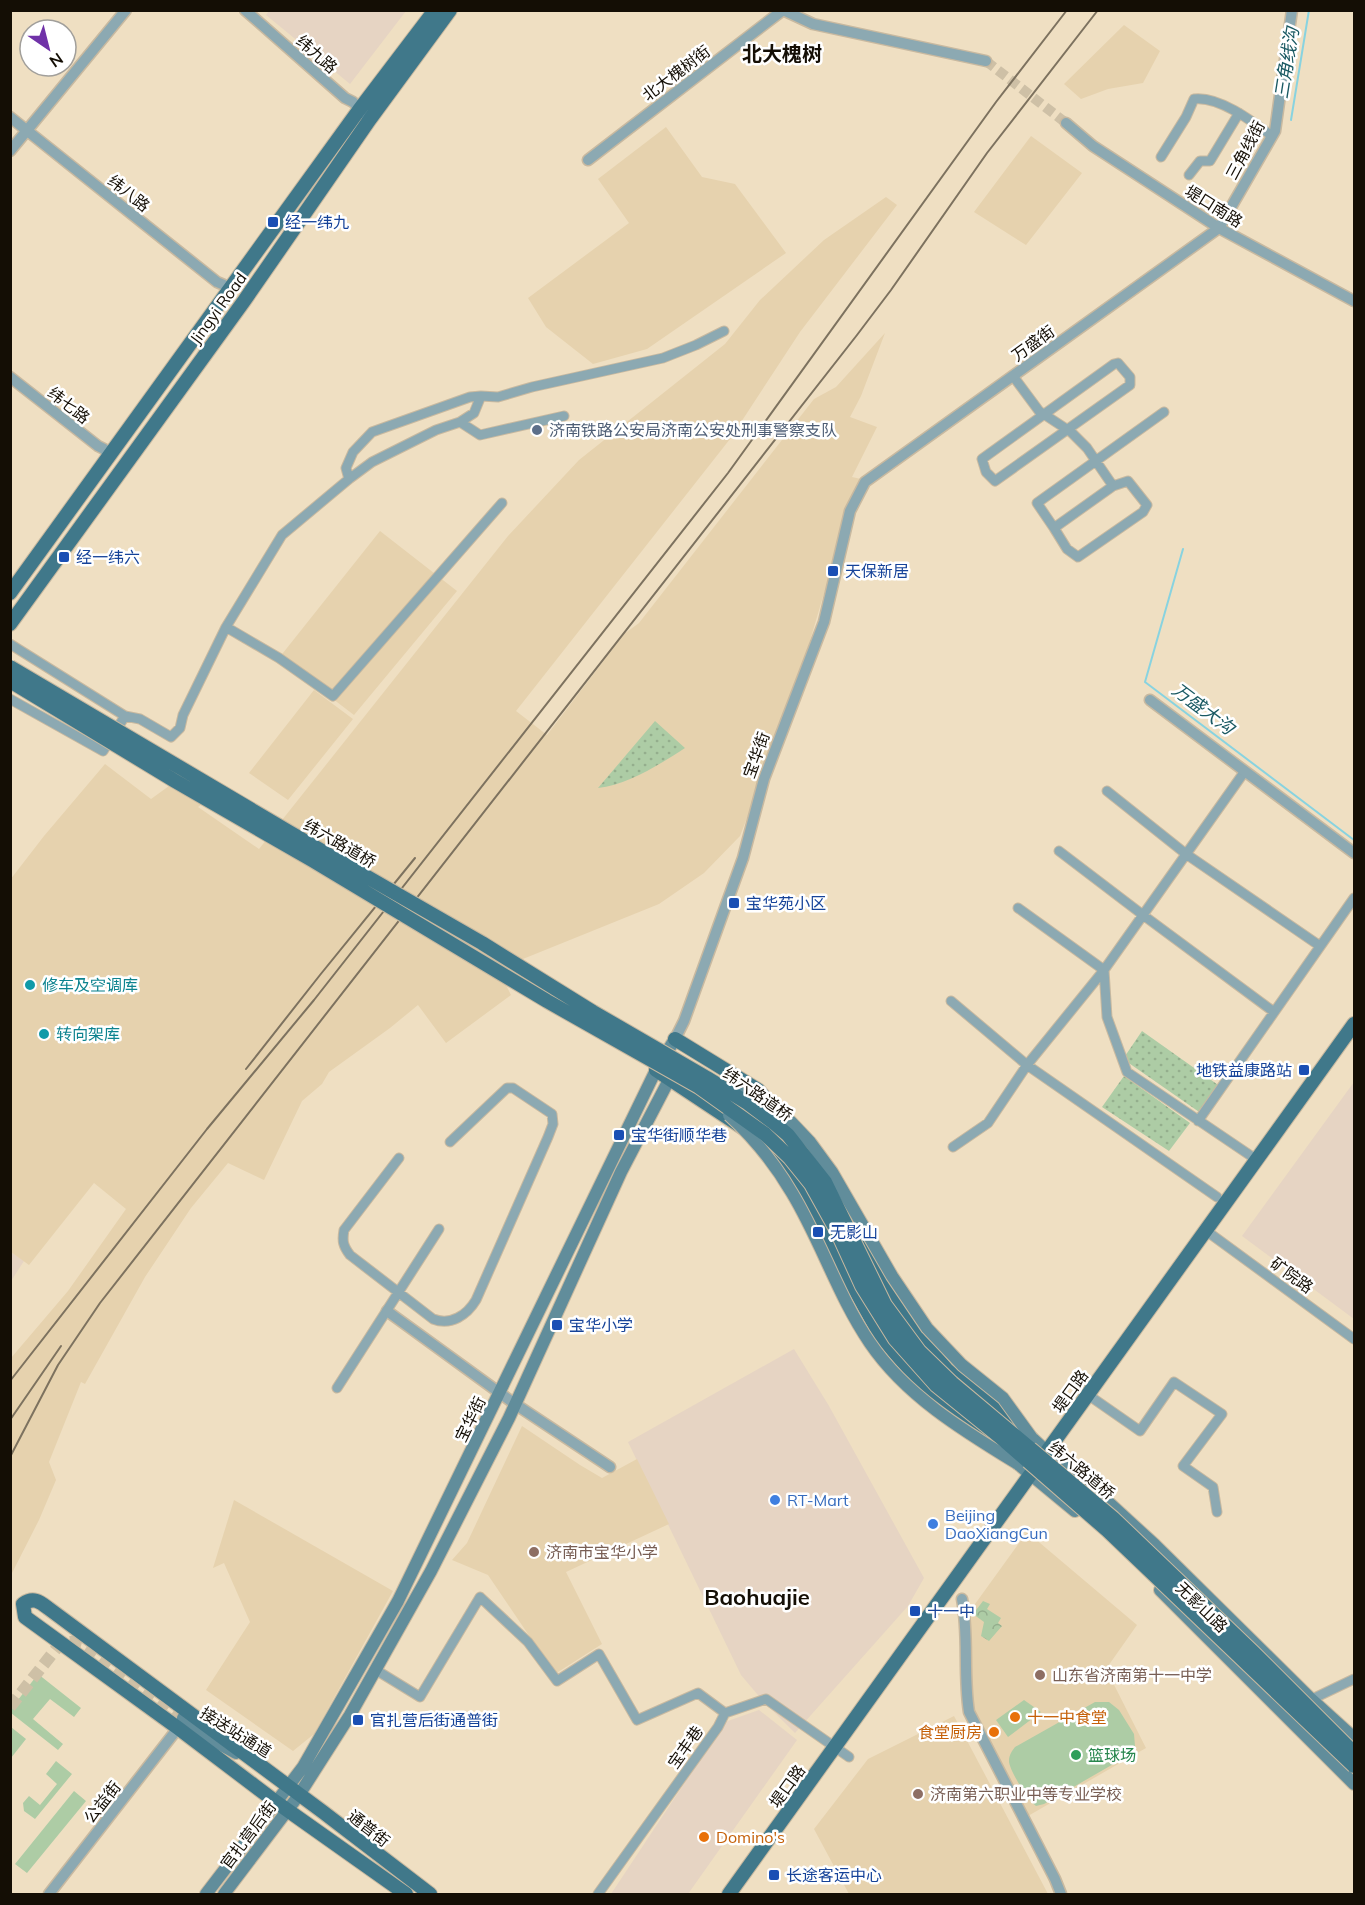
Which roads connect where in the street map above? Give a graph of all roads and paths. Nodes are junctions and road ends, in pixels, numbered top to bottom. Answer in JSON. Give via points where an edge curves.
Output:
{"nodes":[{"id":1,"x":118,"y":10,"type":"edge"},
{"id":2,"x":126,"y":10,"type":"edge"},
{"id":3,"x":245,"y":10,"type":"edge"},
{"id":4,"x":435,"y":10,"type":"edge"},
{"id":5,"x":450,"y":10,"type":"edge"},
{"id":6,"x":1292,"y":10,"type":"edge"},
{"id":7,"x":783,"y":11,"type":"edge"},
{"id":8,"x":986,"y":61,"type":"tunnel mouth"},
{"id":9,"x":359,"y":110,"type":"junction"},
{"id":10,"x":1239,"y":113,"type":"junction"},
{"id":11,"x":10,"y":117,"type":"edge"},
{"id":12,"x":370,"y":119,"type":"junction"},
{"id":13,"x":1066,"y":123,"type":"tunnel mouth"},
{"id":14,"x":25,"y":129,"type":"junction"},
{"id":15,"x":1272,"y":136,"type":"junction"},
{"id":16,"x":10,"y":142,"type":"edge"},
{"id":17,"x":10,"y":151,"type":"edge"},
{"id":18,"x":1161,"y":157,"type":"dead end"},
{"id":19,"x":588,"y":160,"type":"dead end"},
{"id":20,"x":1189,"y":174,"type":"dead end"},
{"id":21,"x":1219,"y":228,"type":"junction"},
{"id":22,"x":229,"y":291,"type":"junction"},
{"id":23,"x":1354,"y":301,"type":"edge"},
{"id":24,"x":724,"y":331,"type":"dead end"},
{"id":25,"x":1013,"y":376,"type":"junction"},
{"id":26,"x":10,"y":377,"type":"edge"},
{"id":27,"x":481,"y":396,"type":"junction"},
{"id":28,"x":1164,"y":412,"type":"dead end"},
{"id":29,"x":1044,"y":414,"type":"junction"},
{"id":30,"x":564,"y":416,"type":"dead end"},
{"id":31,"x":460,"y":422,"type":"junction"},
{"id":32,"x":1067,"y":429,"type":"junction"},
{"id":33,"x":109,"y":455,"type":"junction"},
{"id":34,"x":1096,"y":460,"type":"junction"},
{"id":35,"x":349,"y":479,"type":"junction"},
{"id":36,"x":865,"y":482,"type":"joint"},
{"id":37,"x":1113,"y":486,"type":"junction"},
{"id":38,"x":502,"y":503,"type":"dead end"},
{"id":39,"x":1054,"y":528,"type":"junction"},
{"id":40,"x":10,"y":593,"type":"edge"},
{"id":41,"x":10,"y":624,"type":"edge"},
{"id":42,"x":226,"y":627,"type":"junction"},
{"id":43,"x":10,"y":644,"type":"edge"},
{"id":44,"x":10,"y":667,"type":"edge"},
{"id":45,"x":10,"y":681,"type":"edge"},
{"id":46,"x":10,"y":699,"type":"edge"},
{"id":47,"x":1150,"y":700,"type":"dead end"},
{"id":48,"x":125,"y":716,"type":"junction"},
{"id":49,"x":1245,"y":771,"type":"junction"},
{"id":50,"x":1107,"y":791,"type":"dead end"},
{"id":51,"x":1059,"y":851,"type":"dead end"},
{"id":52,"x":1354,"y":853,"type":"edge"},
{"id":53,"x":1186,"y":854,"type":"junction"},
{"id":54,"x":1354,"y":898,"type":"edge"},
{"id":55,"x":1018,"y":908,"type":"dead end"},
{"id":56,"x":1143,"y":915,"type":"junction"},
{"id":57,"x":1320,"y":946,"type":"junction"},
{"id":58,"x":1104,"y":970,"type":"junction"},
{"id":59,"x":951,"y":1001,"type":"dead end"},
{"id":60,"x":1274,"y":1012,"type":"junction"},
{"id":61,"x":1354,"y":1024,"type":"edge"},
{"id":62,"x":1354,"y":1038,"type":"edge"},
{"id":63,"x":675,"y":1039,"type":"junction"},
{"id":64,"x":1027,"y":1065,"type":"junction"},
{"id":65,"x":656,"y":1070,"type":"junction"},
{"id":66,"x":670,"y":1078,"type":"junction"},
{"id":67,"x":703,"y":1083,"type":"junction"},
{"id":68,"x":1198,"y":1121,"type":"junction"},
{"id":69,"x":450,"y":1142,"type":"dead end"},
{"id":70,"x":953,"y":1147,"type":"dead end"},
{"id":71,"x":399,"y":1158,"type":"dead end"},
{"id":72,"x":1257,"y":1160,"type":"junction"},
{"id":73,"x":1221,"y":1201,"type":"junction"},
{"id":74,"x":439,"y":1229,"type":"dead end"},
{"id":75,"x":1212,"y":1235,"type":"junction"},
{"id":76,"x":399,"y":1292,"type":"junction"},
{"id":77,"x":387,"y":1311,"type":"junction"},
{"id":78,"x":1354,"y":1339,"type":"edge"},
{"id":79,"x":337,"y":1388,"type":"dead end"},
{"id":80,"x":500,"y":1394,"type":"junction"},
{"id":81,"x":1094,"y":1399,"type":"junction"},
{"id":82,"x":515,"y":1404,"type":"junction"},
{"id":83,"x":1032,"y":1438,"type":"junction"},
{"id":84,"x":1049,"y":1454,"type":"junction"},
{"id":85,"x":1018,"y":1464,"type":"junction"},
{"id":86,"x":610,"y":1467,"type":"dead end"},
{"id":87,"x":1034,"y":1476,"type":"junction"},
{"id":88,"x":1217,"y":1512,"type":"dead end"},
{"id":89,"x":962,"y":1599,"type":"dead end"},
{"id":90,"x":376,"y":1670,"type":"junction"},
{"id":91,"x":1354,"y":1679,"type":"edge"},
{"id":92,"x":1311,"y":1699,"type":"junction"},
{"id":93,"x":725,"y":1713,"type":"junction"},
{"id":94,"x":1287,"y":1715,"type":"junction"},
{"id":95,"x":181,"y":1723,"type":"junction"},
{"id":96,"x":1354,"y":1738,"type":"edge"},
{"id":97,"x":838,"y":1750,"type":"junction"},
{"id":98,"x":1354,"y":1753,"type":"edge"},
{"id":99,"x":1354,"y":1766,"type":"edge"},
{"id":100,"x":271,"y":1773,"type":"junction"},
{"id":101,"x":1354,"y":1784,"type":"edge"},
{"id":102,"x":294,"y":1791,"type":"junction"},
{"id":103,"x":281,"y":1806,"type":"junction"},
{"id":104,"x":49,"y":1894,"type":"edge"},
{"id":105,"x":206,"y":1894,"type":"edge"},
{"id":106,"x":224,"y":1894,"type":"edge"},
{"id":107,"x":406,"y":1894,"type":"edge"},
{"id":108,"x":430,"y":1894,"type":"edge"},
{"id":109,"x":598,"y":1894,"type":"edge"},
{"id":110,"x":729,"y":1894,"type":"edge"},
{"id":111,"x":738,"y":1894,"type":"edge"},
{"id":112,"x":1061,"y":1894,"type":"edge"}],
"edges":[{"from":1,"to":14,"type":"street"},
{"from":2,"to":14,"type":"street"},
{"from":3,"to":9,"type":"street","name":"纬九路"},
{"from":4,"to":9,"type":"main road","name":"Jingyi Road"},
{"from":5,"to":12,"type":"main road","name":"Jingyi Road"},
{"from":6,"to":15,"type":"street","name":"三角线街"},
{"from":7,"to":8,"type":"street","via":[[813,24]]},
{"from":7,"to":19,"type":"street","name":"北大槐树街"},
{"from":9,"to":12,"type":"street","name":"纬九路"},
{"from":9,"to":22,"type":"main road","name":"Jingyi Road"},
{"from":10,"to":15,"type":"street"},
{"from":10,"to":18,"type":"street","via":[[1203,98],[1194,99]]},
{"from":10,"to":20,"type":"street","via":[[1210,161],[1200,160]]},
{"from":11,"to":14,"type":"street","name":"纬八路"},
{"from":12,"to":41,"type":"main road","name":"Jingyi Road","via":[[244,301]]},
{"from":13,"to":21,"type":"street","name":"堤口南路","via":[[1093,146]]},
{"from":14,"to":16,"type":"street"},
{"from":14,"to":17,"type":"street"},
{"from":14,"to":22,"type":"street","name":"纬八路"},
{"from":15,"to":21,"type":"street","name":"三角线街"},
{"from":21,"to":23,"type":"street","name":"堤口南路"},
{"from":21,"to":25,"type":"street","name":"万盛街"},
{"from":22,"to":33,"type":"main road","name":"Jingyi Road"},
{"from":24,"to":27,"type":"street","via":[[663,358],[498,397]]},
{"from":25,"to":29,"type":"street"},
{"from":25,"to":36,"type":"street","name":"万盛街"},
{"from":26,"to":33,"type":"street","name":"纬七路"},
{"from":27,"to":31,"type":"street","via":[[474,413]]},
{"from":27,"to":35,"type":"street","via":[[372,432],[353,452],[346,468]]},
{"from":28,"to":34,"type":"street"},
{"from":29,"to":32,"type":"street"},
{"from":29,"to":32,"type":"street","via":[[981,459],[992,479],[995,481]]},
{"from":29,"to":32,"type":"street","via":[[1114,364],[1125,368],[1130,385]]},
{"from":30,"to":31,"type":"street","via":[[480,435]]},
{"from":31,"to":35,"type":"street","via":[[372,462]]},
{"from":32,"to":34,"type":"street"},
{"from":33,"to":40,"type":"main road","name":"Jingyi Road"},
{"from":34,"to":37,"type":"street"},
{"from":34,"to":39,"type":"street","via":[[1037,502]]},
{"from":35,"to":42,"type":"street","via":[[282,535]]},
{"from":36,"to":63,"type":"street","name":"宝华街","via":[[850,512],[824,622],[764,778],[742,858]]},
{"from":37,"to":39,"type":"street"},
{"from":37,"to":39,"type":"street","via":[[1128,481],[1147,505],[1143,512],[1078,557],[1067,549]]},
{"from":38,"to":42,"type":"street","via":[[333,696]]},
{"from":42,"to":48,"type":"street","via":[[180,728],[171,737],[140,719]]},
{"from":43,"to":48,"type":"street"},
{"from":44,"to":67,"type":"main road","name":"纬六路道桥","bridge":true},
{"from":45,"to":67,"type":"main road","name":"纬六路道桥","bridge":true,"via":[[537,995]]},
{"from":46,"to":48,"type":"street","via":[[103,751]]},
{"from":47,"to":49,"type":"street"},
{"from":49,"to":52,"type":"street"},
{"from":49,"to":53,"type":"street"},
{"from":50,"to":53,"type":"street"},
{"from":51,"to":56,"type":"street"},
{"from":53,"to":56,"type":"street"},
{"from":53,"to":57,"type":"street"},
{"from":54,"to":57,"type":"street"},
{"from":55,"to":58,"type":"street"},
{"from":56,"to":58,"type":"street"},
{"from":56,"to":60,"type":"street"},
{"from":57,"to":60,"type":"street"},
{"from":58,"to":64,"type":"street"},
{"from":58,"to":68,"type":"street","via":[[1107,1017],[1127,1072]]},
{"from":59,"to":64,"type":"street"},
{"from":60,"to":68,"type":"street"},
{"from":61,"to":72,"type":"main road","name":"堤口路"},
{"from":62,"to":75,"type":"main road","name":"堤口路"},
{"from":63,"to":65,"type":"main road","name":"宝华街"},
{"from":63,"to":66,"type":"main road","name":"宝华街"},
{"from":63,"to":83,"type":"main road","via":[[758,1090],[820,1162],[927,1346],[947,1370]]},
{"from":64,"to":70,"type":"street","via":[[988,1123]]},
{"from":64,"to":73,"type":"street"},
{"from":65,"to":66,"type":"main road"},
{"from":65,"to":80,"type":"main road","name":"宝华街"},
{"from":66,"to":82,"type":"main road","name":"宝华街","via":[[621,1172]]},
{"from":66,"to":85,"type":"main road","via":[[764,1141],[795,1182],[882,1338],[930,1393]]},
{"from":67,"to":83,"type":"main road","name":"无影山路","bridge":true,"via":[[747,1095],[791,1122],[810,1142],[927,1328],[962,1365],[1003,1398]]},
{"from":67,"to":85,"type":"main road","name":"无影山路","bridge":true,"via":[[774,1165],[792,1193],[848,1307],[892,1371],[968,1433]]},
{"from":67,"to":98,"type":"main road","name":"纬六路道桥","bridge":true,"via":[[746,1102],[788,1135],[808,1159],[825,1182],[885,1305],[934,1368],[1113,1518]]},
{"from":67,"to":99,"type":"main road","name":"纬六路道桥","bridge":true,"via":[[765,1134],[811,1184],[862,1286],[895,1339],[936,1385],[1107,1530]]},
{"from":68,"to":72,"type":"street"},
{"from":69,"to":76,"type":"street","via":[[507,1088],[513,1088],[552,1114],[548,1137],[469,1311],[442,1322]]},
{"from":71,"to":76,"type":"street","via":[[344,1230],[342,1240],[350,1255]]},
{"from":72,"to":73,"type":"main road","name":"堤口路"},
{"from":73,"to":84,"type":"main road","name":"堤口路"},
{"from":74,"to":76,"type":"street"},
{"from":75,"to":78,"type":"street","name":"矿院路"},
{"from":75,"to":81,"type":"main road","name":"堤口路"},
{"from":76,"to":77,"type":"street"},
{"from":77,"to":79,"type":"street"},
{"from":77,"to":80,"type":"street"},
{"from":80,"to":82,"type":"street"},
{"from":80,"to":102,"type":"main road","name":"宝华街","via":[[398,1601],[303,1767]]},
{"from":81,"to":84,"type":"main road","name":"堤口路"},
{"from":81,"to":88,"type":"street","via":[[1140,1431],[1174,1382],[1222,1414],[1183,1466],[1213,1487]]},
{"from":82,"to":86,"type":"street"},
{"from":82,"to":90,"type":"main road","name":"宝华街"},
{"from":83,"to":84,"type":"main road","name":"无影山路"},
{"from":84,"to":87,"type":"main road","name":"堤口路"},
{"from":84,"to":92,"type":"main road","name":"无影山路","via":[[1084,1480],[1155,1545]]},
{"from":85,"to":87,"type":"main road","name":"无影山路"},
{"from":87,"to":94,"type":"main road","name":"无影山路","via":[[1101,1533]]},
{"from":87,"to":97,"type":"main road","name":"堤口路"},
{"from":89,"to":112,"type":"street","via":[[969,1712]]},
{"from":90,"to":93,"type":"street","via":[[420,1697],[480,1597],[528,1642],[557,1681],[599,1654],[637,1720],[698,1693]]},
{"from":90,"to":102,"type":"main road","name":"宝华街","via":[[350,1714]]},
{"from":91,"to":92,"type":"street"},
{"from":92,"to":94,"type":"street"},
{"from":92,"to":96,"type":"main road","name":"无影山路"},
{"from":93,"to":97,"type":"street","via":[[766,1700]]},
{"from":93,"to":109,"type":"street","name":"宝丰巷"},
{"from":94,"to":101,"type":"main road","name":"无影山路"},
{"from":95,"to":100,"type":"main road","name":"接送站通道"},
{"from":95,"to":100,"type":"main road","name":"通普街","via":[[25,1617],[23,1604],[29,1599],[36,1600],[48,1608]]},
{"from":95,"to":103,"type":"main road","name":"通普街"},
{"from":95,"to":104,"type":"street","name":"公益街"},
{"from":97,"to":110,"type":"main road","name":"堤口路"},
{"from":97,"to":111,"type":"main road","name":"堤口路"},
{"from":100,"to":102,"type":"main road","name":"通普街"},
{"from":102,"to":103,"type":"main road","name":"宝华街"},
{"from":102,"to":108,"type":"main road","name":"通普街"},
{"from":103,"to":105,"type":"main road","name":"官扎营后街"},
{"from":103,"to":106,"type":"main road","name":"官扎营后街"},
{"from":103,"to":107,"type":"main road","name":"通普街"}]}
